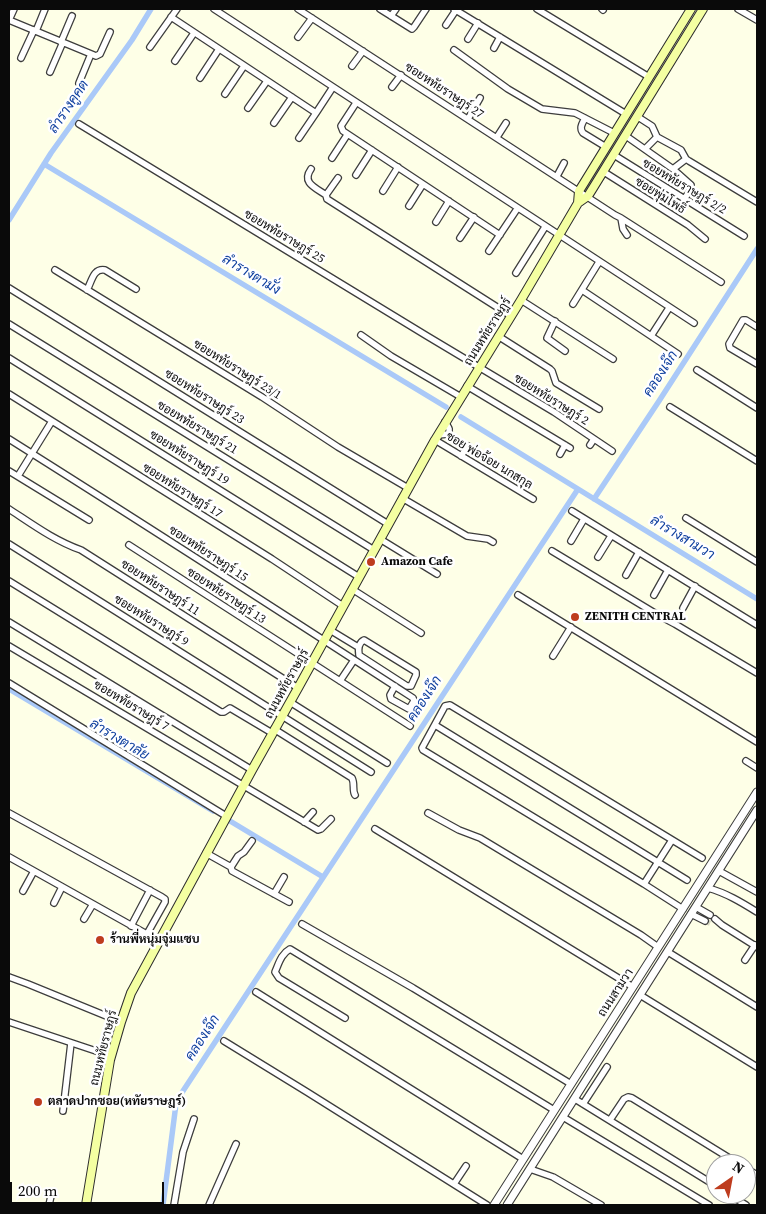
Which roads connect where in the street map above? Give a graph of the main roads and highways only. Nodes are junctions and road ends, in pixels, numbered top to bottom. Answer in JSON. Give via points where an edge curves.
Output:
{"nodes":[{"id":1,"x":691,"y":9,"type":"edge"},
{"id":2,"x":703,"y":9,"type":"edge"},
{"id":3,"x":578,"y":203,"type":"junction"},
{"id":4,"x":86,"y":1205,"type":"edge"}],
"edges":[{"from":1,"to":3,"type":"main road","name":"ถนนหทัยราษฎร์","via":[[579,191]]},
{"from":2,"to":3,"type":"main road","name":"ถนนหทัยราษฎร์","via":[[604,172],[588,196]]},
{"from":3,"to":4,"type":"main road","name":"ถนนหทัยราษฎร์","via":[[436,437],[131,994],[111,1056]]}]}
